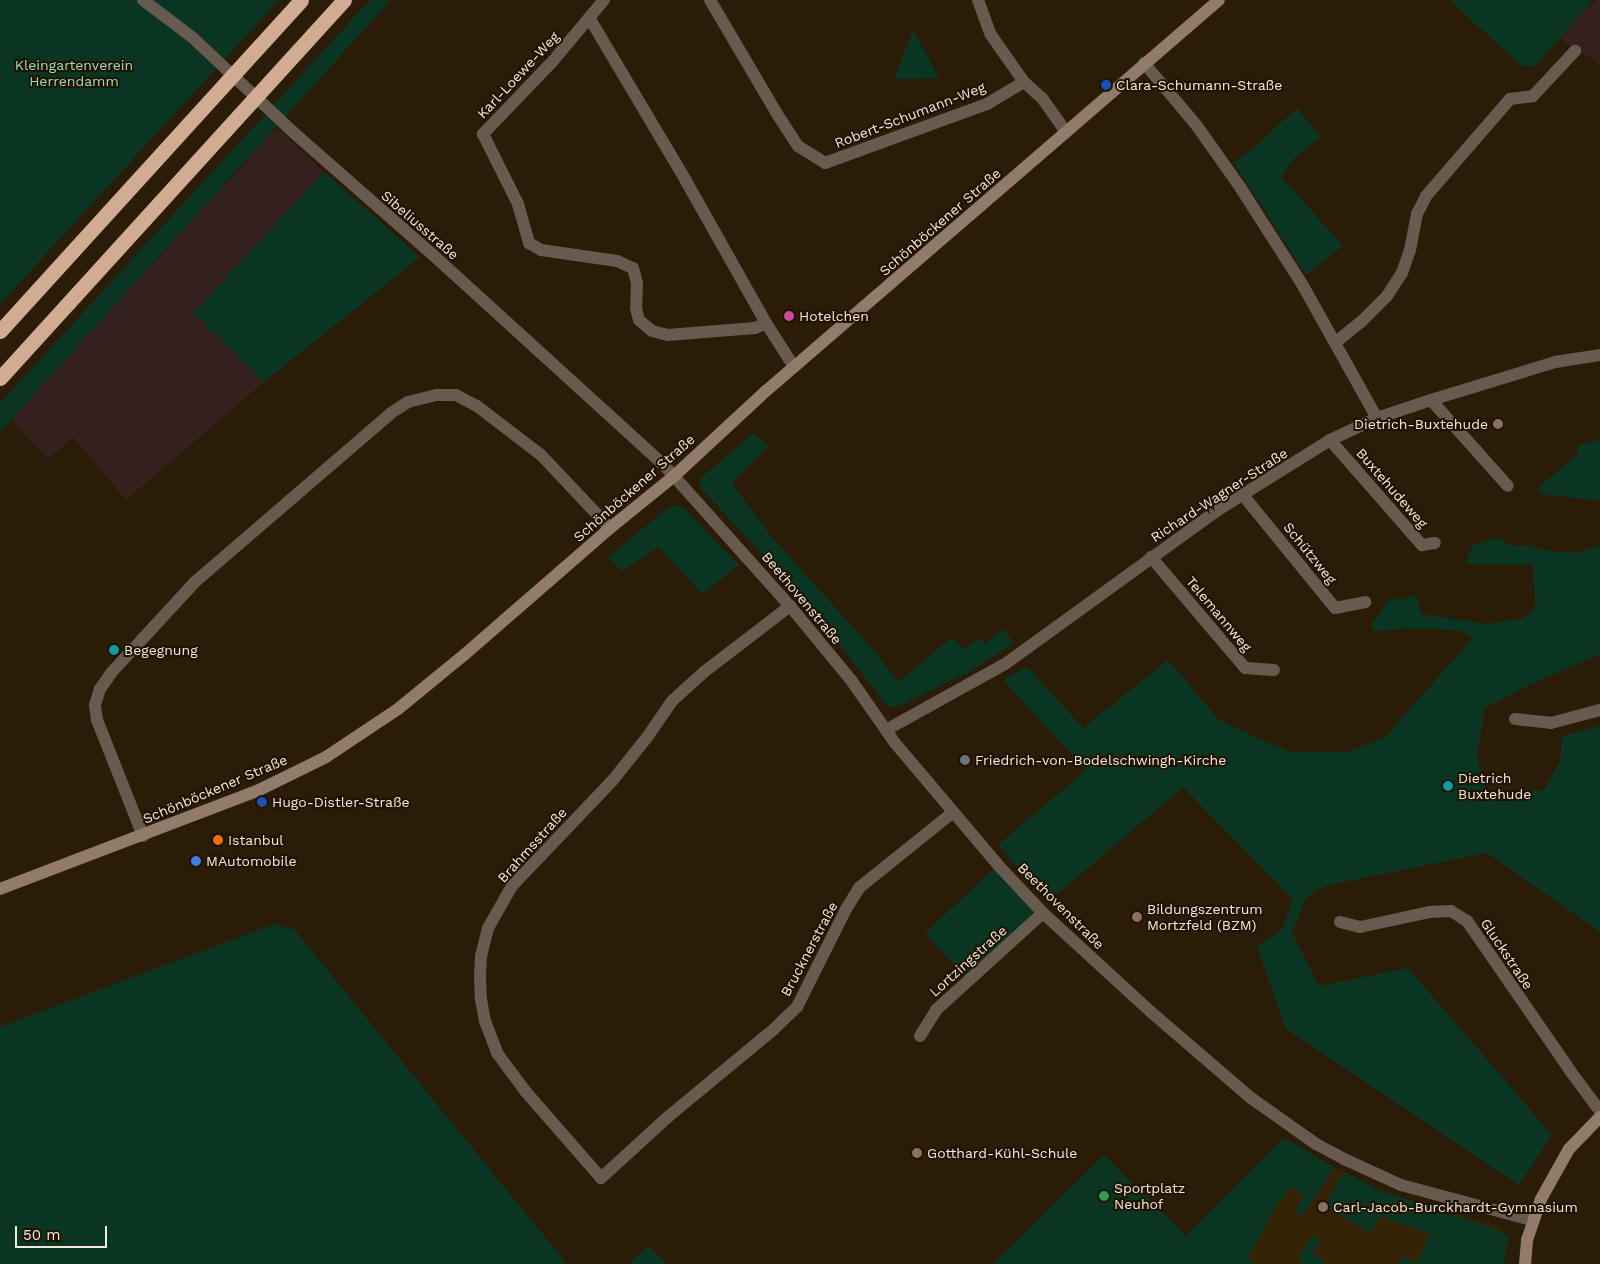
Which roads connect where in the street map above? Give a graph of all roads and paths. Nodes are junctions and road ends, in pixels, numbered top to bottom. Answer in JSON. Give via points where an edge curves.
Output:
{"nodes":[{"id":1,"x":143,"y":0,"type":"edge"},
{"id":2,"x":301,"y":0,"type":"edge"},
{"id":3,"x":344,"y":0,"type":"edge"},
{"id":4,"x":604,"y":0,"type":"edge"},
{"id":5,"x":710,"y":0,"type":"edge"},
{"id":6,"x":978,"y":0,"type":"edge"},
{"id":7,"x":1219,"y":0,"type":"edge"},
{"id":8,"x":590,"y":19,"type":"junction"},
{"id":9,"x":1575,"y":51,"type":"dead end"},
{"id":10,"x":1144,"y":63,"type":"junction"},
{"id":11,"x":1024,"y":82,"type":"junction"},
{"id":12,"x":1066,"y":132,"type":"junction"},
{"id":13,"x":766,"y":323,"type":"junction"},
{"id":14,"x":0,"y":331,"type":"edge"},
{"id":15,"x":1336,"y":342,"type":"junction"},
{"id":16,"x":1600,"y":355,"type":"edge"},
{"id":17,"x":794,"y":368,"type":"junction"},
{"id":18,"x":0,"y":378,"type":"edge"},
{"id":19,"x":1430,"y":400,"type":"junction"},
{"id":20,"x":1377,"y":418,"type":"junction"},
{"id":21,"x":1330,"y":440,"type":"junction"},
{"id":22,"x":673,"y":477,"type":"junction"},
{"id":23,"x":1508,"y":486,"type":"dead end"},
{"id":24,"x":1242,"y":494,"type":"junction"},
{"id":25,"x":610,"y":528,"type":"junction"},
{"id":26,"x":1435,"y":543,"type":"dead end"},
{"id":27,"x":1151,"y":557,"type":"junction"},
{"id":28,"x":1365,"y":602,"type":"dead end"},
{"id":29,"x":790,"y":606,"type":"junction"},
{"id":30,"x":1274,"y":670,"type":"dead end"},
{"id":31,"x":1600,"y":710,"type":"edge"},
{"id":32,"x":1515,"y":719,"type":"dead end"},
{"id":33,"x":886,"y":730,"type":"junction"},
{"id":34,"x":952,"y":813,"type":"junction"},
{"id":35,"x":142,"y":836,"type":"junction"},
{"id":36,"x":0,"y":889,"type":"edge"},
{"id":37,"x":1043,"y":914,"type":"junction"},
{"id":38,"x":1340,"y":922,"type":"dead end"},
{"id":39,"x":920,"y":1036,"type":"dead end"},
{"id":40,"x":1600,"y":1111,"type":"edge"},
{"id":41,"x":1600,"y":1116,"type":"edge"},
{"id":42,"x":601,"y":1178,"type":"joint"},
{"id":43,"x":1532,"y":1220,"type":"junction"},
{"id":44,"x":1525,"y":1264,"type":"edge"}],
"edges":[{"from":1,"to":22,"type":"street","name":"Sibeliusstraße","via":[[193,38],[652,454]]},
{"from":2,"to":14,"type":"highway"},
{"from":3,"to":18,"type":"highway"},
{"from":4,"to":8,"type":"street","name":"Karl-Loewe-Weg"},
{"from":5,"to":11,"type":"street","name":"Robert-Schumann-Weg","via":[[798,146],[825,163],[987,104]]},
{"from":6,"to":11,"type":"street","via":[[991,36]]},
{"from":7,"to":10,"type":"main road","name":"Schönböckener Straße"},
{"from":8,"to":13,"type":"street"},
{"from":8,"to":13,"type":"street","name":"Karl-Loewe-Weg","via":[[483,134],[518,204],[529,243],[541,250],[617,261],[633,268],[639,320],[652,330],[668,335],[755,328]]},
{"from":9,"to":15,"type":"street","via":[[1533,96],[1510,99],[1426,196],[1417,214],[1402,273],[1387,296],[1362,322]]},
{"from":10,"to":12,"type":"main road","name":"Schönböckener Straße"},
{"from":10,"to":15,"type":"street","via":[[1198,126],[1302,284]]},
{"from":11,"to":12,"type":"street","via":[[1042,98]]},
{"from":12,"to":17,"type":"main road","name":"Schönböckener Straße"},
{"from":13,"to":17,"type":"street"},
{"from":15,"to":20,"type":"street"},
{"from":16,"to":19,"type":"street","name":"Richard-Wagner-Straße","via":[[1555,362]]},
{"from":17,"to":22,"type":"main road","name":"Schönböckener Straße","via":[[718,433]]},
{"from":19,"to":20,"type":"street","name":"Richard-Wagner-Straße"},
{"from":19,"to":23,"type":"street"},
{"from":20,"to":21,"type":"street","name":"Richard-Wagner-Straße"},
{"from":21,"to":24,"type":"street","name":"Richard-Wagner-Straße"},
{"from":21,"to":26,"type":"street","name":"Buxtehudeweg","via":[[1422,545]]},
{"from":22,"to":25,"type":"main road","name":"Schönböckener Straße"},
{"from":22,"to":29,"type":"street","name":"Beethovenstraße"},
{"from":24,"to":27,"type":"street","name":"Richard-Wagner-Straße"},
{"from":24,"to":28,"type":"street","name":"Schützweg","via":[[1335,608]]},
{"from":25,"to":35,"type":"main road","name":"Schönböckener Straße","via":[[398,709],[330,754],[257,791]]},
{"from":25,"to":35,"type":"street","via":[[540,455],[477,406],[456,395],[436,395],[408,402],[391,413],[202,576],[111,672],[100,689],[95,705],[97,720]]},
{"from":27,"to":30,"type":"street","name":"Telemannweg","via":[[1245,668]]},
{"from":27,"to":33,"type":"street","name":"Richard-Wagner-Straße","via":[[1005,664]]},
{"from":29,"to":33,"type":"street","name":"Beethovenstraße","via":[[851,680]]},
{"from":29,"to":42,"type":"street","name":"Brahmsstraße","via":[[672,701],[613,780],[512,886],[486,933],[481,956],[480,1000],[497,1053],[543,1113]]},
{"from":31,"to":32,"type":"street","via":[[1551,723]]},
{"from":33,"to":34,"type":"street","name":"Beethovenstraße"},
{"from":34,"to":37,"type":"street","name":"Beethovenstraße"},
{"from":34,"to":42,"type":"street","name":"Brucknerstraße","via":[[860,887],[797,1007]]},
{"from":35,"to":36,"type":"main road","name":"Schönböckener Straße"},
{"from":37,"to":39,"type":"street","name":"Lortzingstraße","via":[[936,1010]]},
{"from":37,"to":43,"type":"street","name":"Beethovenstraße","via":[[1241,1089],[1316,1144],[1401,1185]]},
{"from":38,"to":40,"type":"street","name":"Gluckstraße","via":[[1360,927],[1430,912],[1451,911],[1467,921]]},
{"from":41,"to":43,"type":"main road","via":[[1569,1149]]},
{"from":43,"to":44,"type":"main road"}]}
